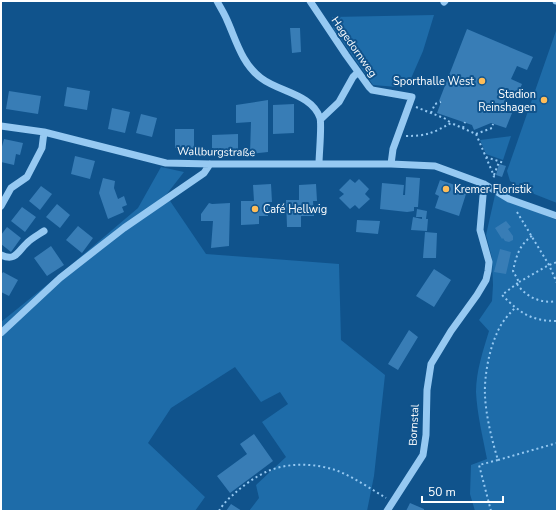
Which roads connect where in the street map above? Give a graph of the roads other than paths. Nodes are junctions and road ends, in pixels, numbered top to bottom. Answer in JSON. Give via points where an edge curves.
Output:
{"nodes":[{"id":1,"x":217,"y":1,"type":"edge"},
{"id":2,"x":310,"y":1,"type":"edge"},
{"id":3,"x":358,"y":72,"type":"junction"},
{"id":4,"x":320,"y":119,"type":"junction"},
{"id":5,"x":1,"y":126,"type":"edge"},
{"id":6,"x":44,"y":132,"type":"junction"},
{"id":7,"x":210,"y":164,"type":"junction"},
{"id":8,"x":318,"y":164,"type":"junction"},
{"id":9,"x":391,"y":164,"type":"junction"},
{"id":10,"x":486,"y":186,"type":"junction"},
{"id":11,"x":1,"y":206,"type":"edge"},
{"id":12,"x":557,"y":216,"type":"edge"},
{"id":13,"x":44,"y":231,"type":"dead end"},
{"id":14,"x":1,"y":255,"type":"edge"},
{"id":15,"x":1,"y":333,"type":"edge"},
{"id":16,"x":387,"y":511,"type":"edge"}],
"edges":[{"from":1,"to":4,"type":"street","via":[[235,42],[260,78],[303,98],[314,107]]},
{"from":2,"to":3,"type":"street","name":"Hagedornweg"},
{"from":3,"to":4,"type":"street","via":[[339,102]]},
{"from":3,"to":9,"type":"street","name":"Hagedornweg","via":[[372,90],[412,97],[393,149]]},
{"from":4,"to":8,"type":"street"},
{"from":5,"to":6,"type":"street","name":"Wallburgstraße"},
{"from":6,"to":7,"type":"street","name":"Wallburgstraße","via":[[166,163]]},
{"from":6,"to":11,"type":"street","via":[[42,148],[27,177],[11,188]]},
{"from":7,"to":8,"type":"street","name":"Wallburgstraße"},
{"from":7,"to":15,"type":"street","via":[[204,172],[124,228],[60,278]]},
{"from":8,"to":9,"type":"street","name":"Wallburgstraße"},
{"from":9,"to":10,"type":"street","name":"Wallburgstraße","via":[[435,166]]},
{"from":10,"to":12,"type":"street","name":"Wallburgstraße","via":[[509,199]]},
{"from":10,"to":16,"type":"street","name":"Bornstal","via":[[480,230],[489,262],[486,280],[431,364],[423,455]]},
{"from":13,"to":14,"type":"street","via":[[27,243],[15,256],[8,258]]}]}
